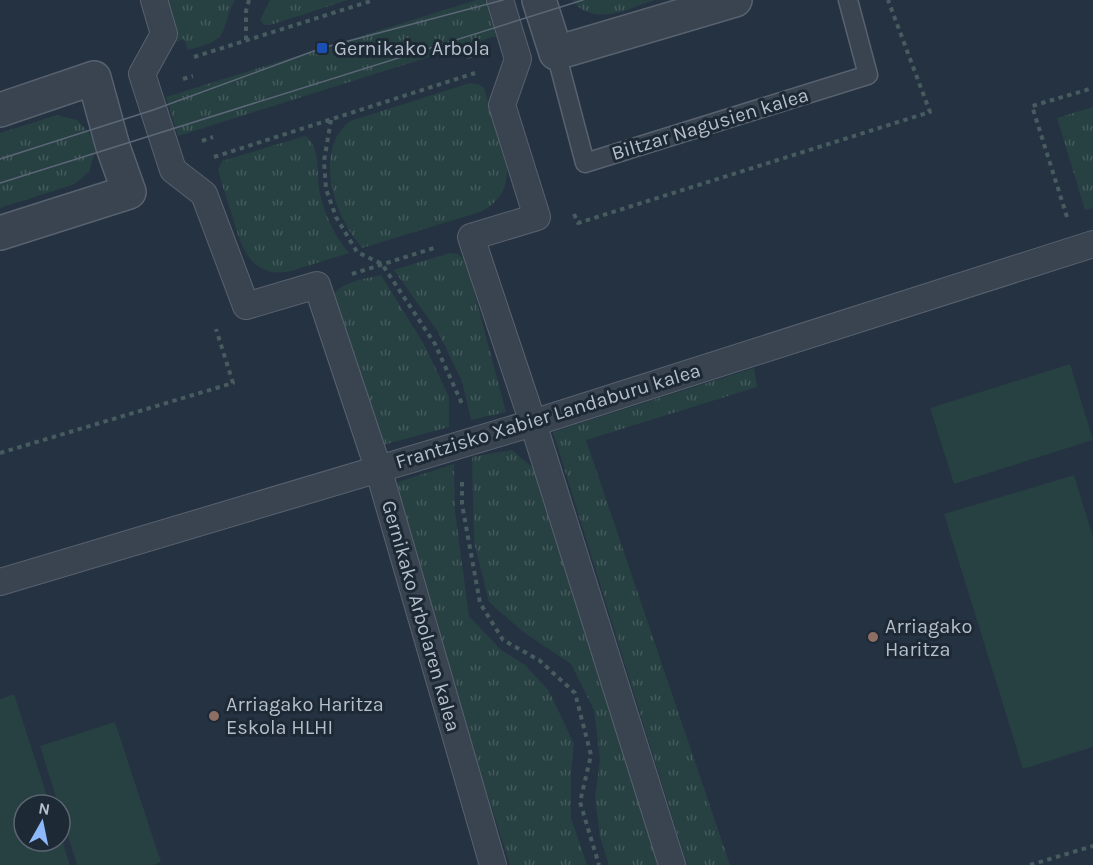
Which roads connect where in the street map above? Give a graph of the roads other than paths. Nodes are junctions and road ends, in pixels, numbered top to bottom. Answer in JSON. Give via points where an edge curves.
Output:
{"nodes":[{"id":1,"x":154,"y":0,"type":"edge"},
{"id":2,"x":500,"y":0,"type":"edge"},
{"id":3,"x":539,"y":0,"type":"edge"},
{"id":4,"x":735,"y":0,"type":"edge"},
{"id":5,"x":848,"y":0,"type":"edge"},
{"id":6,"x":556,"y":53,"type":"junction"},
{"id":7,"x":0,"y":110,"type":"edge"},
{"id":8,"x":0,"y":233,"type":"edge"},
{"id":9,"x":1085,"y":246,"type":"edge"},
{"id":10,"x":533,"y":423,"type":"junction"},
{"id":11,"x":378,"y":468,"type":"junction"},
{"id":12,"x":0,"y":582,"type":"edge"},
{"id":13,"x":493,"y":865,"type":"edge"},
{"id":14,"x":672,"y":865,"type":"edge"}],
"edges":[{"from":1,"to":11,"type":"street","name":"Gernikako Arbolaren kalea","via":[[164,34],[142,74],[173,170],[204,194],[246,306],[317,285]]},
{"from":2,"to":10,"type":"street","via":[[518,59],[502,105],[537,217],[471,237]]},
{"from":3,"to":6,"type":"street","name":"Biltzar Nagusien kalea"},
{"from":4,"to":6,"type":"street"},
{"from":5,"to":6,"type":"lane","name":"Biltzar Nagusien kalea","via":[[868,75],[585,163]]},
{"from":7,"to":8,"type":"street","via":[[94,78],[129,192]]},
{"from":9,"to":10,"type":"street","name":"Frantzisko Xabier Landaburu kalea"},
{"from":10,"to":11,"type":"street","name":"Frantzisko Xabier Landaburu kalea"},
{"from":10,"to":14,"type":"street"},
{"from":11,"to":12,"type":"street","name":"Frantzisko Xabier Landaburu kalea"},
{"from":11,"to":13,"type":"street","name":"Gernikako Arbolaren kalea"}]}
